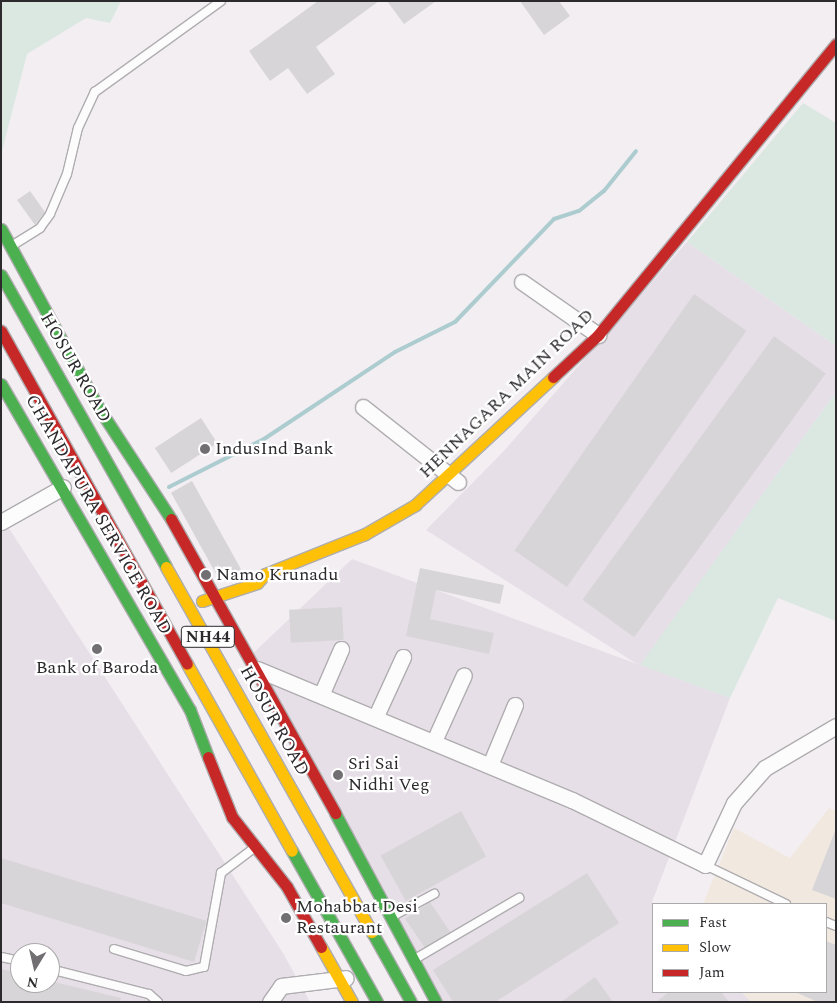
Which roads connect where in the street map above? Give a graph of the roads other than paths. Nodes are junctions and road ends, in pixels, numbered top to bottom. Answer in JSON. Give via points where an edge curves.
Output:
{"nodes":[{"id":1,"x":221,"y":1,"type":"edge"},
{"id":2,"x":836,"y":44,"type":"edge"},
{"id":3,"x":1,"y":229,"type":"edge"},
{"id":4,"x":11,"y":246,"type":"junction"},
{"id":5,"x":1,"y":275,"type":"edge"},
{"id":6,"x":522,"y":282,"type":"dead end"},
{"id":7,"x":1,"y":331,"type":"edge"},
{"id":8,"x":598,"y":335,"type":"junction"},
{"id":9,"x":1,"y":384,"type":"edge"},
{"id":10,"x":363,"y":407,"type":"dead end"},
{"id":11,"x":453,"y":478,"type":"junction"},
{"id":12,"x":63,"y":487,"type":"junction"},
{"id":13,"x":1,"y":522,"type":"edge"},
{"id":14,"x":215,"y":596,"type":"junction"},
{"id":15,"x":190,"y":606,"type":"junction"},
{"id":16,"x":341,"y":649,"type":"dead end"},
{"id":17,"x":403,"y":657,"type":"dead end"},
{"id":18,"x":257,"y":669,"type":"junction"},
{"id":19,"x":464,"y":675,"type":"dead end"},
{"id":20,"x":322,"y":693,"type":"junction"},
{"id":21,"x":515,"y":705,"type":"dead end"},
{"id":22,"x":376,"y":716,"type":"junction"},
{"id":23,"x":836,"y":726,"type":"edge"},
{"id":24,"x":434,"y":741,"type":"junction"},
{"id":25,"x":490,"y":765,"type":"junction"},
{"id":26,"x":253,"y":849,"type":"junction"},
{"id":27,"x":705,"y":865,"type":"junction"},
{"id":28,"x":434,"y":894,"type":"dead end"},
{"id":29,"x":519,"y":898,"type":"dead end"},
{"id":30,"x":784,"y":903,"type":"edge"},
{"id":31,"x":389,"y":918,"type":"junction"},
{"id":32,"x":114,"y":948,"type":"dead end"},
{"id":33,"x":413,"y":960,"type":"junction"},
{"id":34,"x":60,"y":972,"type":"edge"},
{"id":35,"x":361,"y":973,"type":"junction"},
{"id":36,"x":340,"y":981,"type":"junction"},
{"id":37,"x":158,"y":1002,"type":"edge"},
{"id":38,"x":270,"y":1002,"type":"edge"},
{"id":39,"x":352,"y":1002,"type":"edge"},
{"id":40,"x":377,"y":1002,"type":"edge"},
{"id":41,"x":411,"y":1002,"type":"edge"},
{"id":42,"x":436,"y":1002,"type":"edge"}],
"edges":[{"from":1,"to":4,"type":"lane","via":[[95,92],[78,128],[67,174],[50,214],[40,228]]},
{"from":2,"to":8,"type":"main road","name":"HENNAGARA MAIN ROAD"},
{"from":3,"to":4,"type":"main road"},
{"from":4,"to":14,"type":"main road","via":[[98,407],[152,484]]},
{"from":5,"to":15,"type":"main road","name":"HOSUR ROAD","number":"NH44"},
{"from":6,"to":8,"type":"street"},
{"from":7,"to":35,"type":"main road","number":"NH44"},
{"from":8,"to":11,"type":"main road","name":"HENNAGARA MAIN ROAD","via":[[550,382],[537,388]]},
{"from":9,"to":12,"type":"main road","name":"CHANDAPURA SERVICE ROAD"},
{"from":10,"to":11,"type":"street"},
{"from":11,"to":14,"type":"main road","name":"HENNAGARA MAIN ROAD","via":[[390,522],[265,574],[257,583]]},
{"from":12,"to":13,"type":"street"},
{"from":12,"to":26,"type":"main road","name":"CHANDAPURA SERVICE ROAD","via":[[190,710],[232,817]]},
{"from":14,"to":15,"type":"main road","name":"HENNAGARA MAIN ROAD"},
{"from":14,"to":18,"type":"main road"},
{"from":15,"to":41,"type":"main road","name":"HOSUR ROAD","number":"NH44"},
{"from":16,"to":20,"type":"street"},
{"from":17,"to":22,"type":"street"},
{"from":18,"to":20,"type":"street"},
{"from":18,"to":31,"type":"main road"},
{"from":19,"to":24,"type":"street"},
{"from":20,"to":22,"type":"street"},
{"from":21,"to":25,"type":"street"},
{"from":22,"to":24,"type":"street"},
{"from":23,"to":27,"type":"street","via":[[765,768],[734,803]]},
{"from":24,"to":25,"type":"street"},
{"from":25,"to":27,"type":"street"},
{"from":26,"to":32,"type":"lane","via":[[220,873],[204,967],[186,971]]},
{"from":26,"to":36,"type":"main road","name":"CHANDAPURA SERVICE ROAD","via":[[286,887]]},
{"from":27,"to":30,"type":"lane"},
{"from":28,"to":31,"type":"lane"},
{"from":29,"to":33,"type":"lane"},
{"from":31,"to":33,"type":"main road"},
{"from":33,"to":42,"type":"main road"},
{"from":34,"to":37,"type":"lane","via":[[149,994]]},
{"from":35,"to":36,"type":"street"},
{"from":35,"to":40,"type":"main road","number":"NH44"},
{"from":36,"to":38,"type":"street","via":[[281,986]]},
{"from":36,"to":39,"type":"main road","name":"CHANDAPURA SERVICE ROAD"}]}
